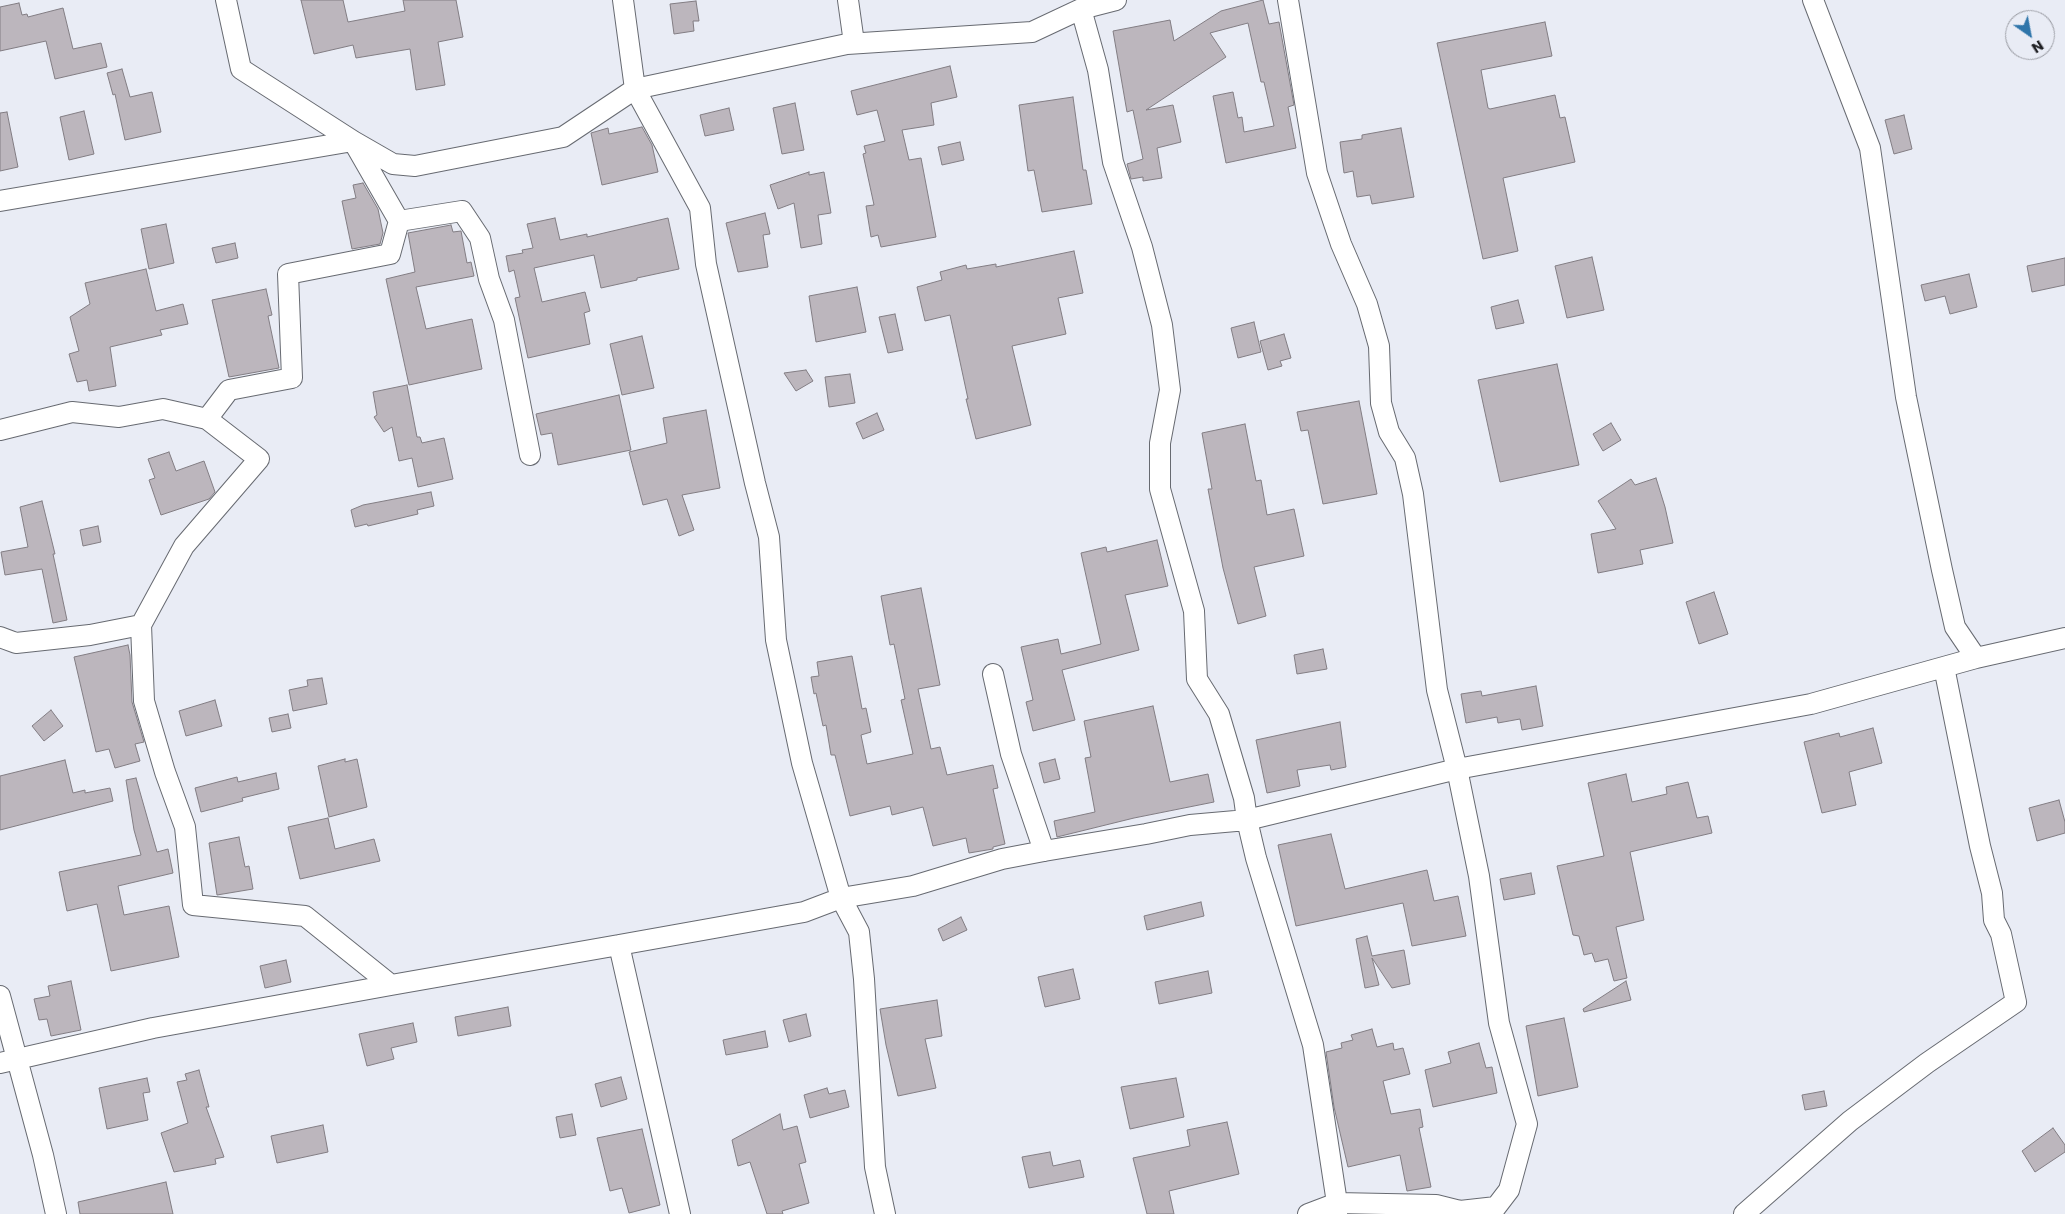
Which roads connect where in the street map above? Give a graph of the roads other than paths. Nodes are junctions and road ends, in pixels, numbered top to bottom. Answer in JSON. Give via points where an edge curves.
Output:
{"nodes":[{"id":1,"x":226,"y":0,"type":"edge"},
{"id":2,"x":623,"y":0,"type":"edge"},
{"id":3,"x":848,"y":0,"type":"edge"},
{"id":4,"x":1116,"y":0,"type":"edge"},
{"id":5,"x":1288,"y":0,"type":"edge"},
{"id":6,"x":1813,"y":0,"type":"edge"},
{"id":7,"x":1081,"y":9,"type":"junction"},
{"id":8,"x":854,"y":43,"type":"junction"},
{"id":9,"x":635,"y":89,"type":"junction"},
{"id":10,"x":354,"y":141,"type":"junction"},
{"id":11,"x":0,"y":201,"type":"edge"},
{"id":12,"x":399,"y":221,"type":"junction"},
{"id":13,"x":207,"y":419,"type":"junction"},
{"id":14,"x":0,"y":430,"type":"edge"},
{"id":15,"x":530,"y":455,"type":"dead end"},
{"id":16,"x":142,"y":625,"type":"junction"},
{"id":17,"x":0,"y":637,"type":"edge"},
{"id":18,"x":2065,"y":638,"type":"edge"},
{"id":19,"x":1976,"y":658,"type":"junction"},
{"id":20,"x":1944,"y":667,"type":"junction"},
{"id":21,"x":993,"y":674,"type":"dead end"},
{"id":22,"x":1457,"y":769,"type":"junction"},
{"id":23,"x":1246,"y":820,"type":"junction"},
{"id":24,"x":1044,"y":851,"type":"junction"},
{"id":25,"x":841,"y":898,"type":"junction"},
{"id":26,"x":619,"y":945,"type":"junction"},
{"id":27,"x":391,"y":985,"type":"junction"},
{"id":28,"x":0,"y":996,"type":"edge"},
{"id":29,"x":8,"y":1061,"type":"edge"},
{"id":30,"x":1337,"y":1209,"type":"edge"},
{"id":31,"x":1494,"y":1210,"type":"edge"},
{"id":32,"x":56,"y":1214,"type":"edge"},
{"id":33,"x":680,"y":1214,"type":"edge"},
{"id":34,"x":885,"y":1214,"type":"edge"},
{"id":35,"x":1308,"y":1214,"type":"edge"},
{"id":36,"x":1744,"y":1214,"type":"edge"}],
"edges":[{"from":1,"to":10,"type":"street","via":[[241,69]]},
{"from":2,"to":9,"type":"street"},
{"from":3,"to":8,"type":"street"},
{"from":4,"to":7,"type":"street"},
{"from":5,"to":22,"type":"street","via":[[1317,173],[1341,244],[1367,304],[1379,346],[1381,403],[1389,432],[1405,458],[1413,494],[1437,690]]},
{"from":6,"to":19,"type":"street","via":[[1870,148],[1906,397],[1955,627]]},
{"from":7,"to":8,"type":"street","via":[[1032,32]]},
{"from":7,"to":23,"type":"street","via":[[1098,70],[1113,162],[1142,246],[1162,325],[1170,390],[1160,442],[1160,488],[1194,612],[1197,679],[1219,714],[1244,798]]},
{"from":8,"to":9,"type":"street"},
{"from":9,"to":10,"type":"street","via":[[563,137],[416,166],[393,164]]},
{"from":9,"to":25,"type":"street","via":[[700,208],[706,264],[769,537],[776,640],[802,763]]},
{"from":10,"to":11,"type":"street"},
{"from":10,"to":12,"type":"street"},
{"from":12,"to":13,"type":"street","via":[[390,254],[288,274],[292,378],[229,390]]},
{"from":12,"to":15,"type":"street","via":[[462,211],[480,238],[489,279],[504,320]]},
{"from":13,"to":14,"type":"street","via":[[163,409],[119,417],[72,412]]},
{"from":13,"to":16,"type":"street","via":[[259,459],[184,546]]},
{"from":16,"to":17,"type":"street","via":[[90,635],[16,643]]},
{"from":16,"to":27,"type":"street","via":[[144,701],[185,827],[193,905],[305,916]]},
{"from":18,"to":19,"type":"street"},
{"from":19,"to":20,"type":"street"},
{"from":20,"to":22,"type":"street","via":[[1811,704]]},
{"from":20,"to":36,"type":"street","via":[[1992,893],[1994,920],[2001,934],[2016,1002],[1850,1120]]},
{"from":21,"to":24,"type":"street","via":[[1011,754]]},
{"from":22,"to":23,"type":"street"},
{"from":22,"to":31,"type":"street","via":[[1479,876],[1499,1022],[1527,1124],[1509,1190]]},
{"from":23,"to":24,"type":"street","via":[[1190,824]]},
{"from":23,"to":30,"type":"street","via":[[1313,1045]]},
{"from":24,"to":25,"type":"street","via":[[1002,859],[913,886]]},
{"from":25,"to":26,"type":"street","via":[[804,912]]},
{"from":25,"to":34,"type":"street","via":[[859,932],[875,1168]]},
{"from":26,"to":27,"type":"street"},
{"from":26,"to":33,"type":"street"},
{"from":27,"to":29,"type":"street","via":[[153,1028]]},
{"from":28,"to":29,"type":"street"},
{"from":29,"to":32,"type":"street","via":[[43,1155]]},
{"from":30,"to":31,"type":"street","via":[[1436,1205],[1460,1211]]},
{"from":30,"to":35,"type":"street"}]}
